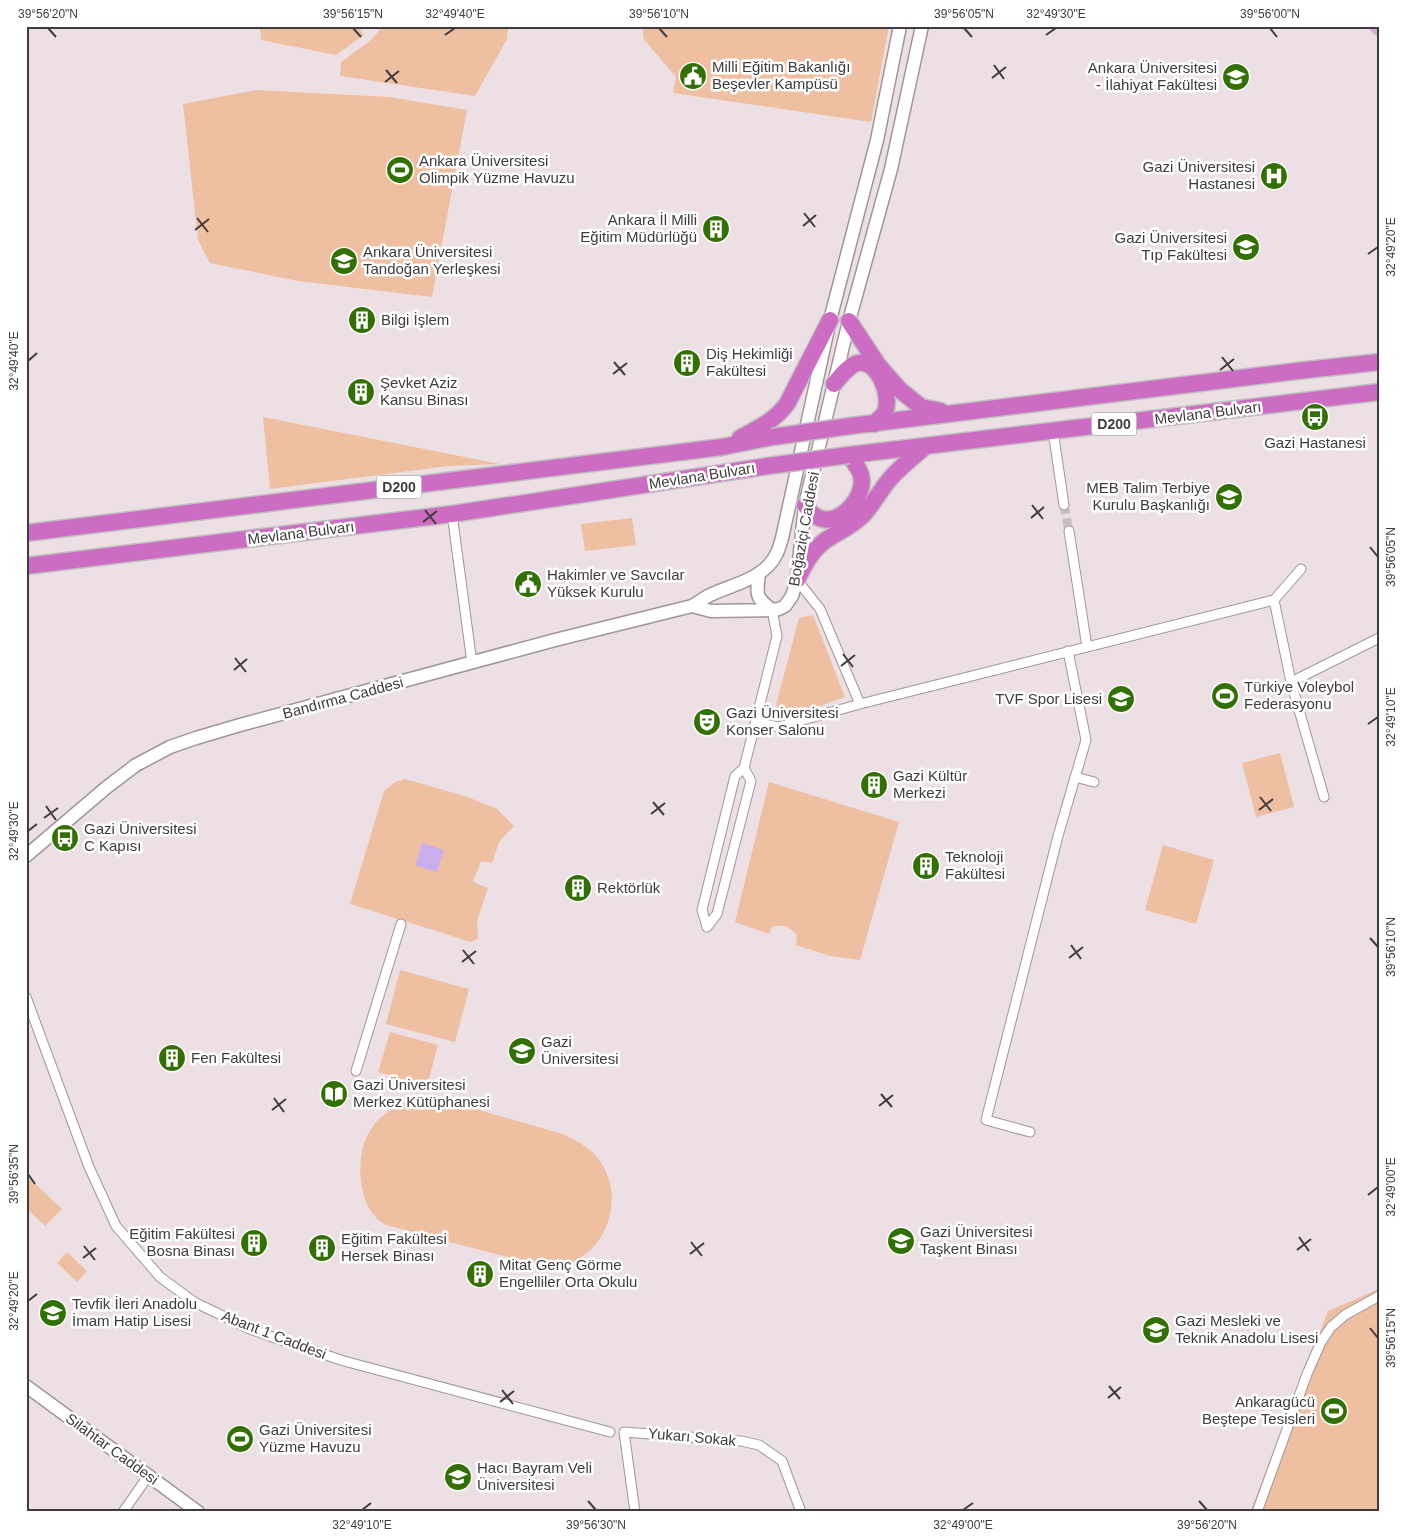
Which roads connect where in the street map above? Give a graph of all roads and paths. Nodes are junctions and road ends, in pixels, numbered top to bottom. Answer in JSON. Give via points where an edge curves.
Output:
{"nodes":[{"id":1,"x":900,"y":26,"type":"edge"},
{"id":2,"x":922,"y":26,"type":"edge"},
{"id":3,"x":830,"y":320,"type":"junction"},
{"id":4,"x":849,"y":321,"type":"junction"},
{"id":5,"x":1379,"y":362,"type":"edge"},
{"id":6,"x":834,"y":384,"type":"junction"},
{"id":7,"x":1379,"y":392,"type":"edge"},
{"id":8,"x":953,"y":414,"type":"junction"},
{"id":9,"x":874,"y":424,"type":"junction"},
{"id":10,"x":1053,"y":431,"type":"junction"},
{"id":11,"x":926,"y":446,"type":"junction"},
{"id":12,"x":722,"y":447,"type":"junction"},
{"id":13,"x":849,"y":455,"type":"junction"},
{"id":14,"x":805,"y":505,"type":"junction"},
{"id":15,"x":1064,"y":505,"type":"tunnel mouth"},
{"id":16,"x":452,"y":514,"type":"junction"},
{"id":17,"x":26,"y":525,"type":"edge"},
{"id":18,"x":46,"y":531,"type":"junction"},
{"id":19,"x":1069,"y":531,"type":"tunnel mouth"},
{"id":20,"x":26,"y":533,"type":"edge"},
{"id":21,"x":26,"y":566,"type":"edge"},
{"id":22,"x":1301,"y":569,"type":"dead end"},
{"id":23,"x":759,"y":573,"type":"junction"},
{"id":24,"x":797,"y":580,"type":"junction"},
{"id":25,"x":1274,"y":600,"type":"junction"},
{"id":26,"x":692,"y":606,"type":"junction"},
{"id":27,"x":772,"y":610,"type":"junction"},
{"id":28,"x":1379,"y":638,"type":"edge"},
{"id":29,"x":1087,"y":647,"type":"junction"},
{"id":30,"x":1068,"y":651,"type":"junction"},
{"id":31,"x":472,"y":663,"type":"junction"},
{"id":32,"x":1291,"y":682,"type":"junction"},
{"id":33,"x":860,"y":704,"type":"junction"},
{"id":34,"x":756,"y":722,"type":"junction"},
{"id":35,"x":744,"y":768,"type":"junction"},
{"id":36,"x":1076,"y":777,"type":"junction"},
{"id":37,"x":1094,"y":782,"type":"dead end"},
{"id":38,"x":1324,"y":797,"type":"dead end"},
{"id":39,"x":26,"y":856,"type":"edge"},
{"id":40,"x":401,"y":924,"type":"dead end"},
{"id":41,"x":26,"y":997,"type":"edge"},
{"id":42,"x":356,"y":1071,"type":"dead end"},
{"id":43,"x":1030,"y":1132,"type":"dead end"},
{"id":44,"x":1379,"y":1296,"type":"edge"},
{"id":45,"x":26,"y":1386,"type":"edge"},
{"id":46,"x":610,"y":1432,"type":"dead end"},
{"id":47,"x":149,"y":1475,"type":"junction"},
{"id":48,"x":123,"y":1512,"type":"edge"},
{"id":49,"x":198,"y":1512,"type":"edge"},
{"id":50,"x":635,"y":1512,"type":"edge"},
{"id":51,"x":801,"y":1512,"type":"edge"},
{"id":52,"x":1257,"y":1512,"type":"edge"}],
"edges":[{"from":1,"to":3,"type":"main road","name":"Boğaziçi Caddesi","via":[[877,140]]},
{"from":2,"to":4,"type":"main road","name":"Boğaziçi Caddesi","via":[[891,169]]},
{"from":3,"to":12,"type":"highway","via":[[787,404],[778,415]]},
{"from":3,"to":23,"type":"main road","name":"Boğaziçi Caddesi","via":[[777,555]]},
{"from":4,"to":6,"type":"main road","name":"Boğaziçi Caddesi"},
{"from":4,"to":8,"type":"highway","via":[[878,365],[900,390],[921,407]]},
{"from":5,"to":8,"type":"highway","name":"Mevlana Bulvarı","number":"D200"},
{"from":6,"to":9,"type":"highway","via":[[857,363],[874,369],[884,382],[887,398],[885,412]]},
{"from":6,"to":14,"type":"main road","name":"Boğaziçi Caddesi"},
{"from":7,"to":10,"type":"highway","name":"Mevlana Bulvarı","number":"D200"},
{"from":8,"to":9,"type":"highway","name":"Mevlana Bulvarı","number":"D200"},
{"from":9,"to":12,"type":"highway","name":"Mevlana Bulvarı","number":"D200","bridge":true},
{"from":10,"to":11,"type":"highway","name":"Mevlana Bulvarı","number":"D200"},
{"from":10,"to":15,"type":"street"},
{"from":11,"to":13,"type":"highway","name":"Mevlana Bulvarı","number":"D200"},
{"from":11,"to":24,"type":"highway","via":[[899,468],[856,522],[818,547],[806,560]]},
{"from":12,"to":18,"type":"highway","name":"Mevlana Bulvarı","number":"D200"},
{"from":13,"to":14,"type":"highway","via":[[862,475],[860,493],[853,504],[838,518],[828,520],[818,518]]},
{"from":13,"to":16,"type":"highway","name":"Mevlana Bulvarı","number":"D200","bridge":true},
{"from":14,"to":24,"type":"main road","name":"Boğaziçi Caddesi"},
{"from":16,"to":21,"type":"highway","name":"Mevlana Bulvarı","number":"D200"},
{"from":16,"to":31,"type":"street"},
{"from":17,"to":18,"type":"highway"},
{"from":18,"to":20,"type":"highway","name":"Mevlana Bulvarı","number":"D200"},
{"from":19,"to":29,"type":"street"},
{"from":22,"to":25,"type":"street"},
{"from":23,"to":26,"type":"main road","name":"Bandırma Caddesi"},
{"from":23,"to":27,"type":"main road","via":[[757,595]]},
{"from":24,"to":27,"type":"main road","name":"Boğaziçi Caddesi","via":[[785,606]]},
{"from":24,"to":33,"type":"street","via":[[820,610]]},
{"from":25,"to":29,"type":"street"},
{"from":25,"to":32,"type":"street"},
{"from":26,"to":27,"type":"main road","name":"Bandırma Caddesi","via":[[711,611]]},
{"from":26,"to":31,"type":"main road","name":"Bandırma Caddesi"},
{"from":27,"to":34,"type":"street","via":[[777,636]]},
{"from":28,"to":32,"type":"street"},
{"from":29,"to":30,"type":"street"},
{"from":30,"to":33,"type":"street"},
{"from":30,"to":36,"type":"street","via":[[1086,740]]},
{"from":31,"to":39,"type":"main road","name":"Bandırma Caddesi","via":[[170,747],[128,770]]},
{"from":32,"to":38,"type":"street"},
{"from":33,"to":34,"type":"street","via":[[778,727]]},
{"from":34,"to":35,"type":"street"},
{"from":35,"to":35,"type":"street","via":[[735,776],[702,910],[706,927],[717,914],[751,781]]},
{"from":36,"to":37,"type":"street"},
{"from":36,"to":43,"type":"street","via":[[986,1120]]},
{"from":40,"to":42,"type":"street"},
{"from":41,"to":46,"type":"street","name":"Abant 1 Caddesi","via":[[89,1167],[116,1226],[160,1277],[194,1302],[281,1340],[344,1361]]},
{"from":44,"to":52,"type":"street","via":[[1345,1315],[1321,1342]]},
{"from":45,"to":47,"type":"main road","name":"Silahtar Caddesi"},
{"from":47,"to":48,"type":"street"},
{"from":47,"to":49,"type":"main road","name":"Silahtar Caddesi"},
{"from":50,"to":51,"type":"street","name":"Yukarı Sokak","via":[[624,1432],[759,1445],[782,1461]]}]}
